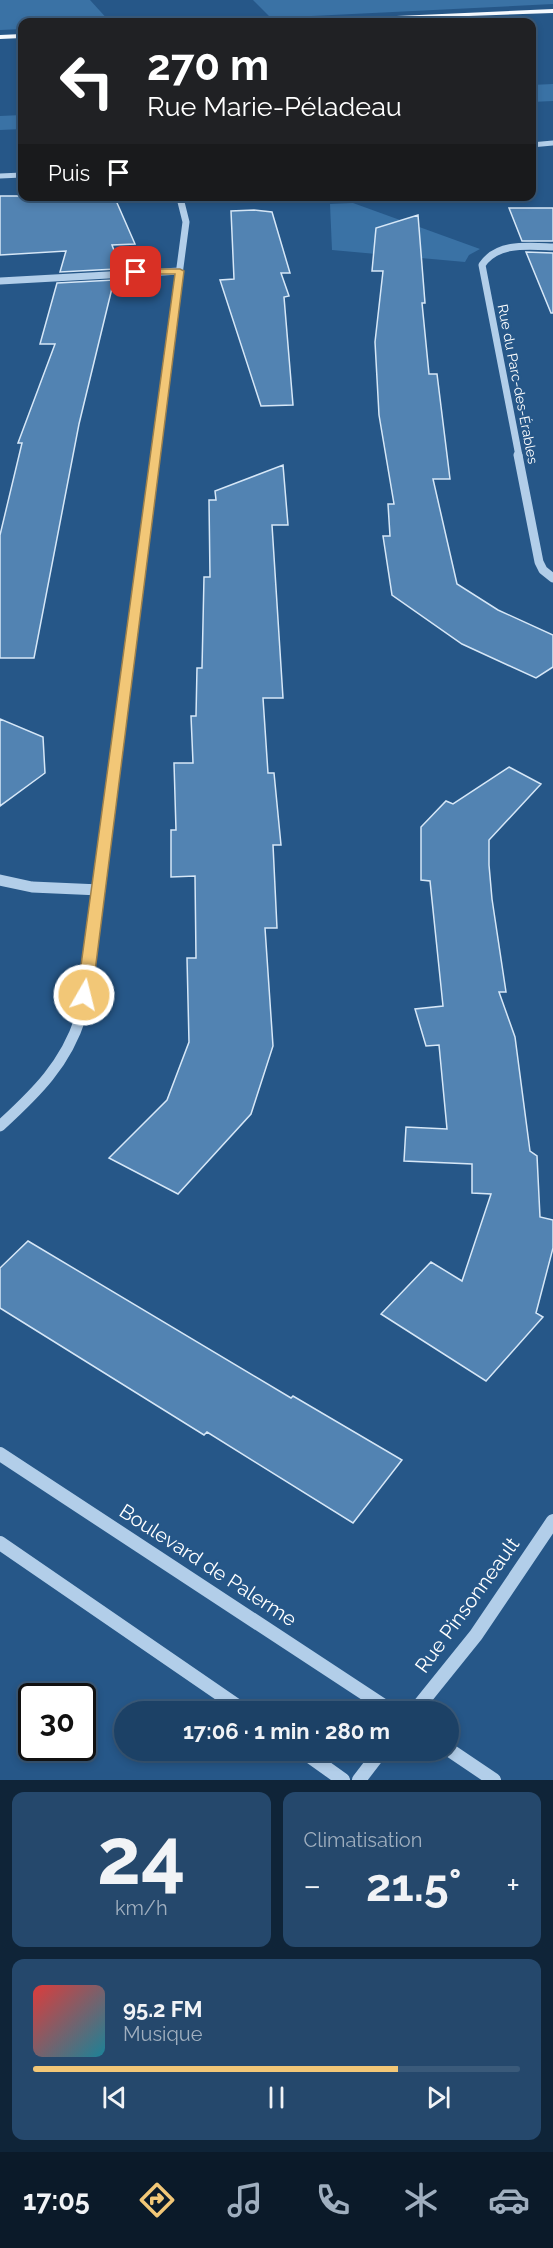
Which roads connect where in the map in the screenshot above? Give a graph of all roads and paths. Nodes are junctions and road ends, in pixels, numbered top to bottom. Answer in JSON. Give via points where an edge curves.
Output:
{"nodes":[{"id":1,"x":553,"y":11,"type":"edge"},
{"id":2,"x":396,"y":18,"type":"edge"},
{"id":3,"x":18,"y":36,"type":"edge"},
{"id":4,"x":0,"y":37,"type":"edge"},
{"id":5,"x":553,"y":143,"type":"edge"},
{"id":6,"x":536,"y":145,"type":"edge"},
{"id":7,"x":18,"y":175,"type":"edge"},
{"id":8,"x":0,"y":176,"type":"edge"},
{"id":9,"x":181,"y":201,"type":"edge"},
{"id":10,"x":553,"y":247,"type":"edge"},
{"id":11,"x":180,"y":271,"type":"junction"},
{"id":12,"x":0,"y":281,"type":"edge"},
{"id":13,"x":553,"y":578,"type":"edge"},
{"id":14,"x":0,"y":880,"type":"edge"},
{"id":15,"x":100,"y":890,"type":"junction"},
{"id":16,"x":0,"y":1126,"type":"edge"},
{"id":17,"x":0,"y":1454,"type":"edge"},
{"id":18,"x":553,"y":1521,"type":"edge"},
{"id":19,"x":0,"y":1543,"type":"edge"},
{"id":20,"x":230,"y":1701,"type":"edge"},
{"id":21,"x":376,"y":1701,"type":"edge"},
{"id":22,"x":423,"y":1701,"type":"edge"},
{"id":23,"x":459,"y":1756,"type":"edge"},
{"id":24,"x":316,"y":1761,"type":"edge"},
{"id":25,"x":374,"y":1761,"type":"edge"},
{"id":26,"x":343,"y":1780,"type":"edge"},
{"id":27,"x":359,"y":1780,"type":"edge"},
{"id":28,"x":494,"y":1780,"type":"edge"}],
"edges":[{"from":1,"to":2,"type":"main road"},
{"from":3,"to":4,"type":"main road"},
{"from":5,"to":6,"type":"street"},
{"from":7,"to":8,"type":"street"},
{"from":9,"to":11,"type":"street","via":[[186,222]]},
{"from":10,"to":13,"type":"street","name":"Rue du Parc-des-Érables","via":[[509,249],[489,256],[482,265],[539,561]]},
{"from":11,"to":12,"type":"street"},
{"from":11,"to":15,"type":"street"},
{"from":14,"to":15,"type":"street","via":[[32,887]]},
{"from":15,"to":16,"type":"street","via":[[76,1037],[42,1089]]},
{"from":17,"to":21,"type":"street","name":"Boulevard de Palerme"},
{"from":18,"to":22,"type":"street","name":"Rue Pinsonneault","via":[[476,1635]]},
{"from":19,"to":20,"type":"street"},
{"from":23,"to":28,"type":"street"},
{"from":24,"to":26,"type":"street"},
{"from":25,"to":27,"type":"street"}]}
